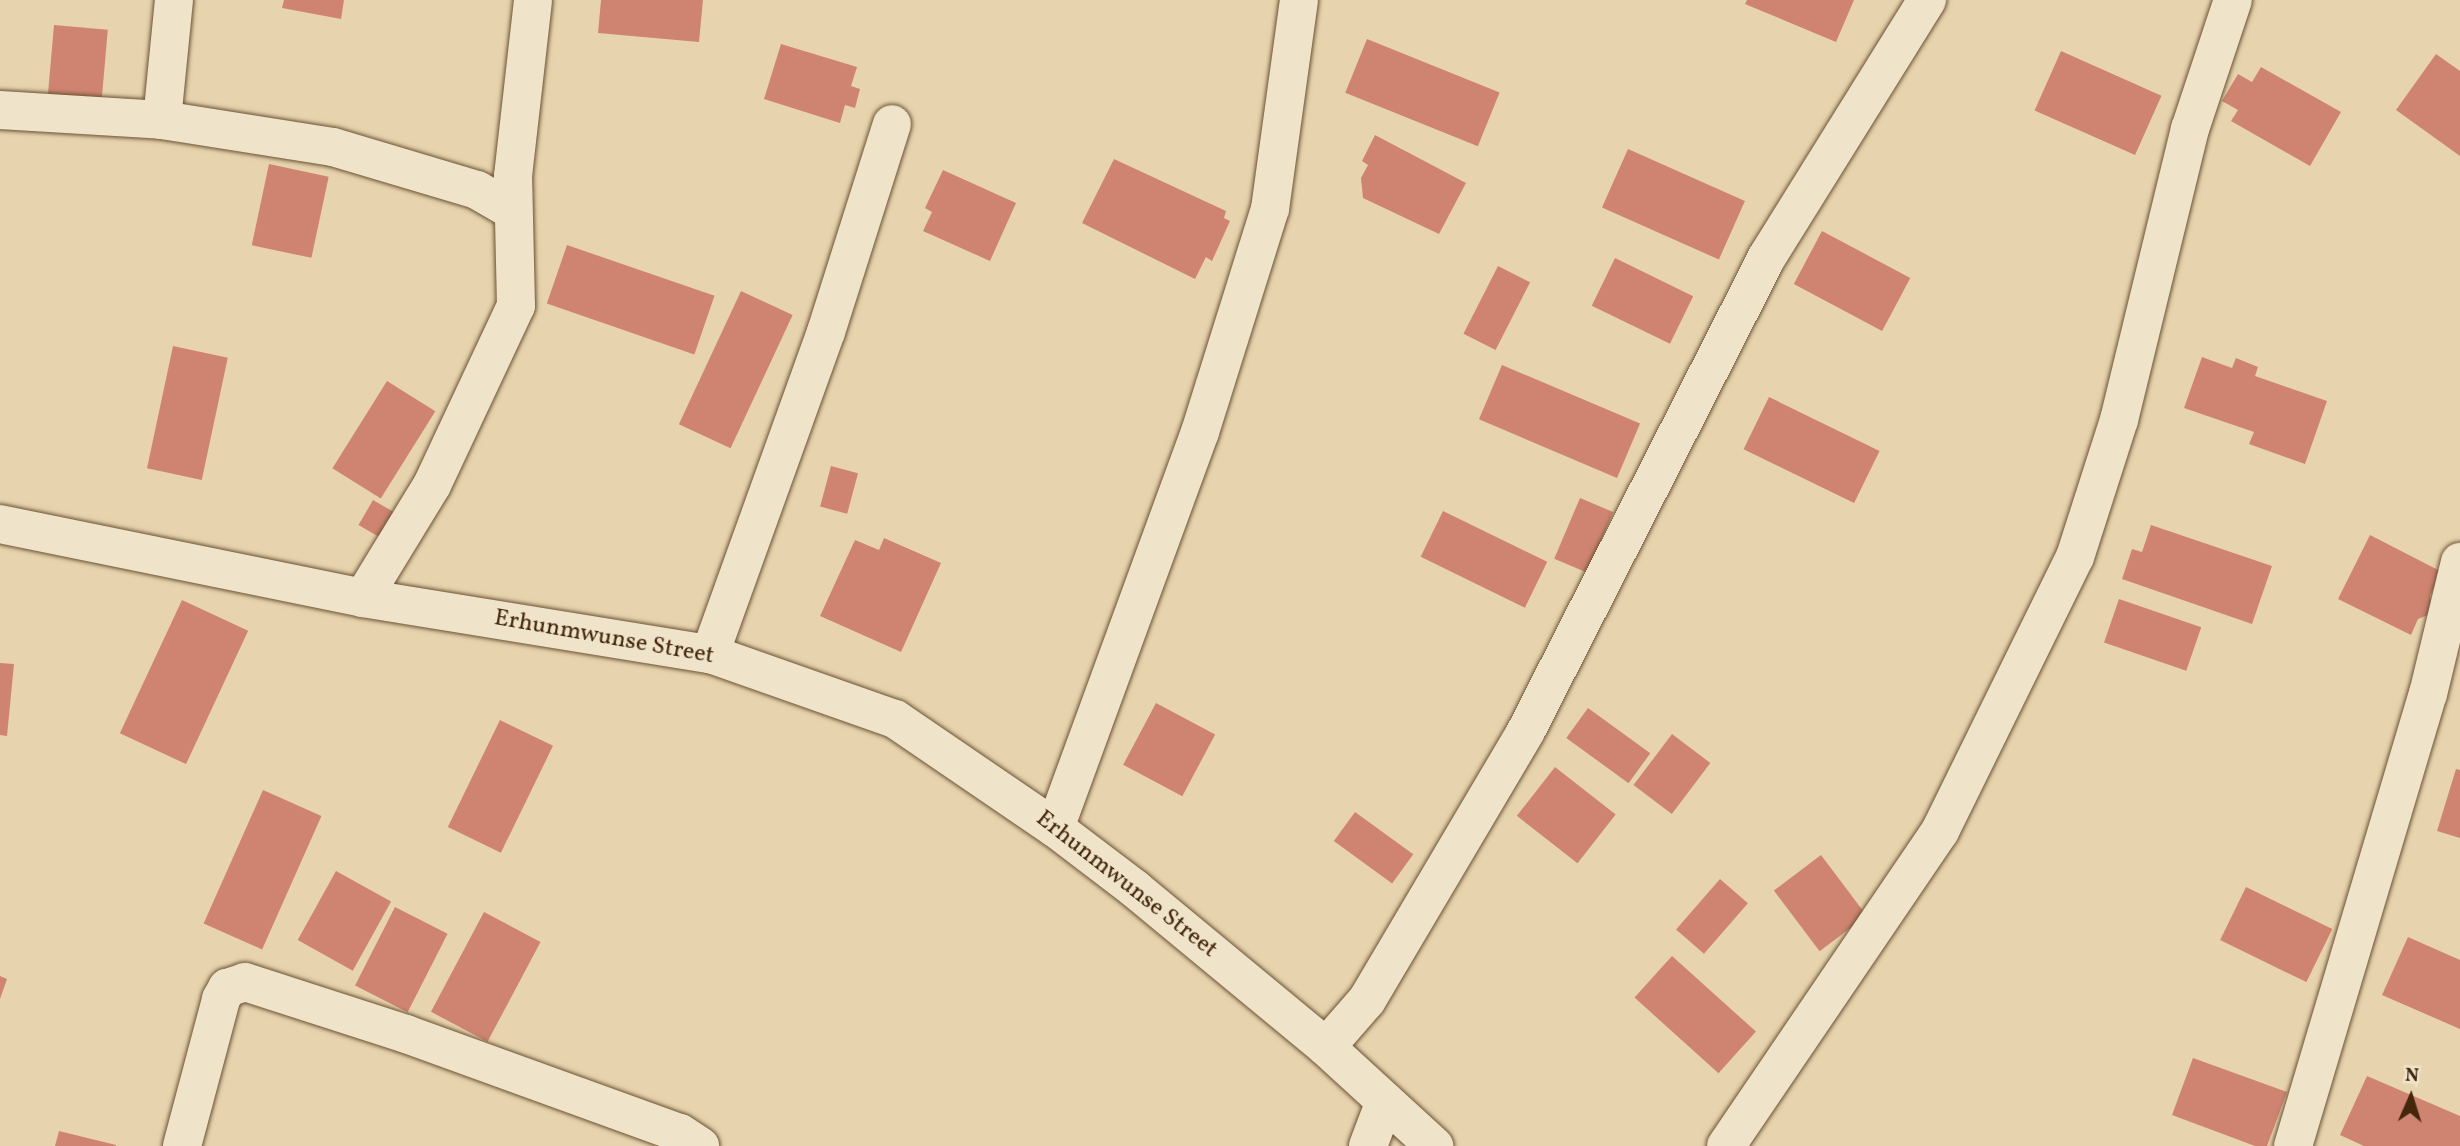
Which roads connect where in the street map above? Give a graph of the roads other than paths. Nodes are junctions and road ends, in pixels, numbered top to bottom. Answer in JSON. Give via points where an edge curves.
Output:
{"nodes":[{"id":1,"x":174,"y":0,"type":"edge"},
{"id":2,"x":533,"y":0,"type":"edge"},
{"id":3,"x":1299,"y":0,"type":"edge"},
{"id":4,"x":1927,"y":0,"type":"edge"},
{"id":5,"x":2233,"y":0,"type":"edge"},
{"id":6,"x":0,"y":110,"type":"edge"},
{"id":7,"x":162,"y":120,"type":"junction"},
{"id":8,"x":892,"y":124,"type":"dead end"},
{"id":9,"x":513,"y":211,"type":"junction"},
{"id":10,"x":0,"y":524,"type":"edge"},
{"id":11,"x":2460,"y":562,"type":"edge"},
{"id":12,"x":363,"y":598,"type":"junction"},
{"id":13,"x":710,"y":654,"type":"junction"},
{"id":14,"x":1055,"y":828,"type":"junction"},
{"id":15,"x":1326,"y":1047,"type":"junction"},
{"id":16,"x":1385,"y":1101,"type":"junction"},
{"id":17,"x":2295,"y":1145,"type":"edge"},
{"id":18,"x":182,"y":1146,"type":"edge"},
{"id":19,"x":700,"y":1146,"type":"edge"},
{"id":20,"x":1368,"y":1146,"type":"edge"},
{"id":21,"x":1434,"y":1146,"type":"edge"},
{"id":22,"x":1726,"y":1146,"type":"edge"}],
"edges":[{"from":1,"to":7,"type":"street"},
{"from":2,"to":9,"type":"street"},
{"from":3,"to":14,"type":"street","via":[[1269,209],[1200,432]]},
{"from":4,"to":15,"type":"street","via":[[1766,257],[1526,731],[1367,1000]]},
{"from":5,"to":22,"type":"street","via":[[2190,129],[2119,420],[2075,557],[1940,831]]},
{"from":6,"to":7,"type":"street"},
{"from":7,"to":9,"type":"street","via":[[333,147],[477,190]]},
{"from":8,"to":13,"type":"street","via":[[826,332]]},
{"from":9,"to":12,"type":"street","via":[[516,306],[506,336],[432,485]]},
{"from":10,"to":12,"type":"street","name":"Erhunmwunse Street"},
{"from":11,"to":17,"type":"street","via":[[2428,694]]},
{"from":12,"to":13,"type":"street","name":"Erhunmwunse Street"},
{"from":13,"to":14,"type":"street","name":"Erhunmwunse Street","via":[[895,719]]},
{"from":14,"to":15,"type":"street","name":"Erhunmwunse Street"},
{"from":15,"to":16,"type":"street","name":"Erhunmwunse Street"},
{"from":16,"to":20,"type":"street"},
{"from":16,"to":21,"type":"street","name":"Erhunmwunse Street"},
{"from":18,"to":19,"type":"street","via":[[221,999],[227,988],[245,982],[284,991],[576,1095],[680,1133]]}]}
